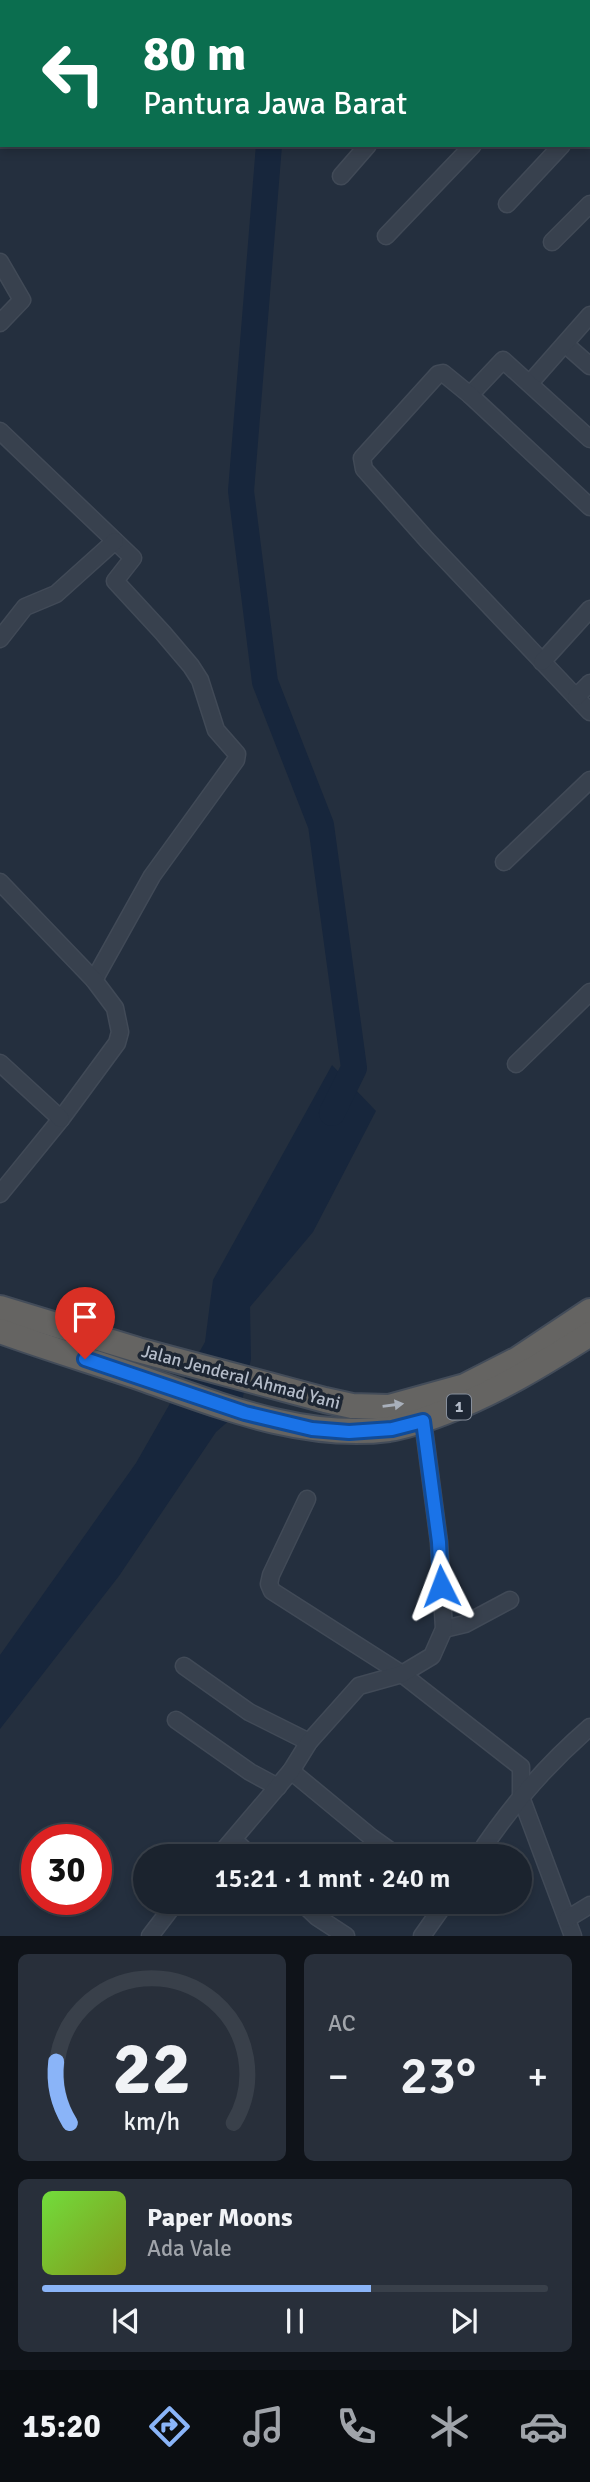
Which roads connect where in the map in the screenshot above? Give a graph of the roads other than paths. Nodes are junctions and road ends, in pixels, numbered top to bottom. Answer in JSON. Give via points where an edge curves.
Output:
{"nodes":[{"id":1,"x":366,"y":147,"type":"edge"},
{"id":2,"x":470,"y":147,"type":"edge"},
{"id":3,"x":560,"y":147,"type":"edge"},
{"id":4,"x":341,"y":176,"type":"dead end"},
{"id":5,"x":507,"y":204,"type":"dead end"},
{"id":6,"x":590,"y":204,"type":"edge"},
{"id":7,"x":386,"y":236,"type":"dead end"},
{"id":8,"x":552,"y":242,"type":"dead end"},
{"id":9,"x":0,"y":262,"type":"edge"},
{"id":10,"x":590,"y":314,"type":"edge"},
{"id":11,"x":0,"y":323,"type":"edge"},
{"id":12,"x":565,"y":344,"type":"junction"},
{"id":13,"x":590,"y":366,"type":"edge"},
{"id":14,"x":530,"y":383,"type":"junction"},
{"id":15,"x":470,"y":396,"type":"junction"},
{"id":16,"x":0,"y":431,"type":"edge"},
{"id":17,"x":590,"y":439,"type":"edge"},
{"id":18,"x":590,"y":507,"type":"edge"},
{"id":19,"x":115,"y":541,"type":"junction"},
{"id":20,"x":590,"y":610,"type":"edge"},
{"id":21,"x":0,"y":639,"type":"edge"},
{"id":22,"x":542,"y":662,"type":"junction"},
{"id":23,"x":590,"y":682,"type":"edge"},
{"id":24,"x":576,"y":697,"type":"junction"},
{"id":25,"x":590,"y":712,"type":"edge"},
{"id":26,"x":590,"y":780,"type":"edge"},
{"id":27,"x":504,"y":862,"type":"dead end"},
{"id":28,"x":0,"y":882,"type":"edge"},
{"id":29,"x":94,"y":980,"type":"junction"},
{"id":30,"x":590,"y":992,"type":"edge"},
{"id":31,"x":0,"y":1063,"type":"edge"},
{"id":32,"x":516,"y":1064,"type":"dead end"},
{"id":33,"x":61,"y":1119,"type":"junction"},
{"id":34,"x":0,"y":1194,"type":"edge"},
{"id":35,"x":590,"y":1311,"type":"edge"},
{"id":36,"x":3,"y":1325,"type":"edge"},
{"id":37,"x":590,"y":1334,"type":"edge"},
{"id":38,"x":423,"y":1421,"type":"junction"},
{"id":39,"x":307,"y":1499,"type":"dead end"},
{"id":40,"x":510,"y":1600,"type":"dead end"},
{"id":41,"x":444,"y":1629,"type":"junction"},
{"id":42,"x":184,"y":1666,"type":"dead end"},
{"id":43,"x":402,"y":1674,"type":"junction"},
{"id":44,"x":176,"y":1720,"type":"dead end"},
{"id":45,"x":590,"y":1727,"type":"edge"},
{"id":46,"x":309,"y":1742,"type":"junction"},
{"id":47,"x":291,"y":1771,"type":"junction"},
{"id":48,"x":278,"y":1787,"type":"junction"},
{"id":49,"x":521,"y":1797,"type":"junction"},
{"id":50,"x":234,"y":1840,"type":"junction"},
{"id":51,"x":230,"y":1844,"type":"edge"},
{"id":52,"x":238,"y":1844,"type":"edge"},
{"id":53,"x":381,"y":1844,"type":"edge"},
{"id":54,"x":487,"y":1844,"type":"edge"},
{"id":55,"x":590,"y":1905,"type":"edge"},
{"id":56,"x":167,"y":1914,"type":"edge"},
{"id":57,"x":314,"y":1914,"type":"edge"},
{"id":58,"x":438,"y":1914,"type":"edge"},
{"id":59,"x":567,"y":1919,"type":"junction"},
{"id":60,"x":150,"y":1936,"type":"edge"},
{"id":61,"x":346,"y":1936,"type":"edge"},
{"id":62,"x":422,"y":1936,"type":"edge"},
{"id":63,"x":573,"y":1936,"type":"edge"}],
"edges":[{"from":1,"to":4,"type":"street"},
{"from":2,"to":7,"type":"street"},
{"from":3,"to":5,"type":"street"},
{"from":6,"to":8,"type":"street"},
{"from":9,"to":11,"type":"street","via":[[22,300]]},
{"from":10,"to":12,"type":"street"},
{"from":12,"to":13,"type":"street"},
{"from":12,"to":14,"type":"street"},
{"from":14,"to":15,"type":"street","via":[[502,359]]},
{"from":14,"to":17,"type":"street"},
{"from":15,"to":18,"type":"street"},
{"from":15,"to":22,"type":"street","via":[[439,373],[364,454],[362,465]]},
{"from":16,"to":19,"type":"street"},
{"from":19,"to":21,"type":"street","via":[[55,594],[25,607]]},
{"from":19,"to":29,"type":"street","via":[[133,559],[114,580],[191,666],[216,730],[237,758],[152,876]]},
{"from":20,"to":22,"type":"street"},
{"from":22,"to":24,"type":"street"},
{"from":23,"to":24,"type":"street"},
{"from":24,"to":25,"type":"street"},
{"from":26,"to":27,"type":"street"},
{"from":28,"to":29,"type":"street"},
{"from":29,"to":33,"type":"street","via":[[115,1008],[120,1032],[117,1043]]},
{"from":30,"to":32,"type":"street"},
{"from":31,"to":33,"type":"street"},
{"from":33,"to":34,"type":"street"},
{"from":36,"to":35,"type":"highway","name":"Jalan Jenderal Ahmad Yani","number":"1","one_way":true,"via":[[138,1350],[352,1406],[389,1406],[465,1386],[518,1359]]},
{"from":36,"to":38,"type":"highway","number":"1","via":[[60,1350],[245,1413],[312,1429],[392,1429]]},
{"from":37,"to":38,"type":"highway","number":"1","via":[[504,1386]]},
{"from":38,"to":41,"type":"street","via":[[439,1542]]},
{"from":39,"to":43,"type":"street","via":[[271,1575],[272,1591]]},
{"from":40,"to":41,"type":"street","via":[[465,1624]]},
{"from":41,"to":43,"type":"street","via":[[432,1656]]},
{"from":42,"to":46,"type":"street","via":[[249,1712]]},
{"from":43,"to":46,"type":"street","via":[[359,1686]]},
{"from":43,"to":49,"type":"street","via":[[521,1768]]},
{"from":44,"to":48,"type":"street"},
{"from":45,"to":49,"type":"street"},
{"from":46,"to":47,"type":"street"},
{"from":47,"to":48,"type":"street"},
{"from":47,"to":53,"type":"street"},
{"from":48,"to":50,"type":"street"},
{"from":49,"to":54,"type":"street"},
{"from":49,"to":59,"type":"street"},
{"from":50,"to":51,"type":"street"},
{"from":50,"to":52,"type":"street"},
{"from":55,"to":59,"type":"street"},
{"from":56,"to":60,"type":"street"},
{"from":57,"to":61,"type":"street"},
{"from":58,"to":62,"type":"street"},
{"from":59,"to":63,"type":"street"}]}
